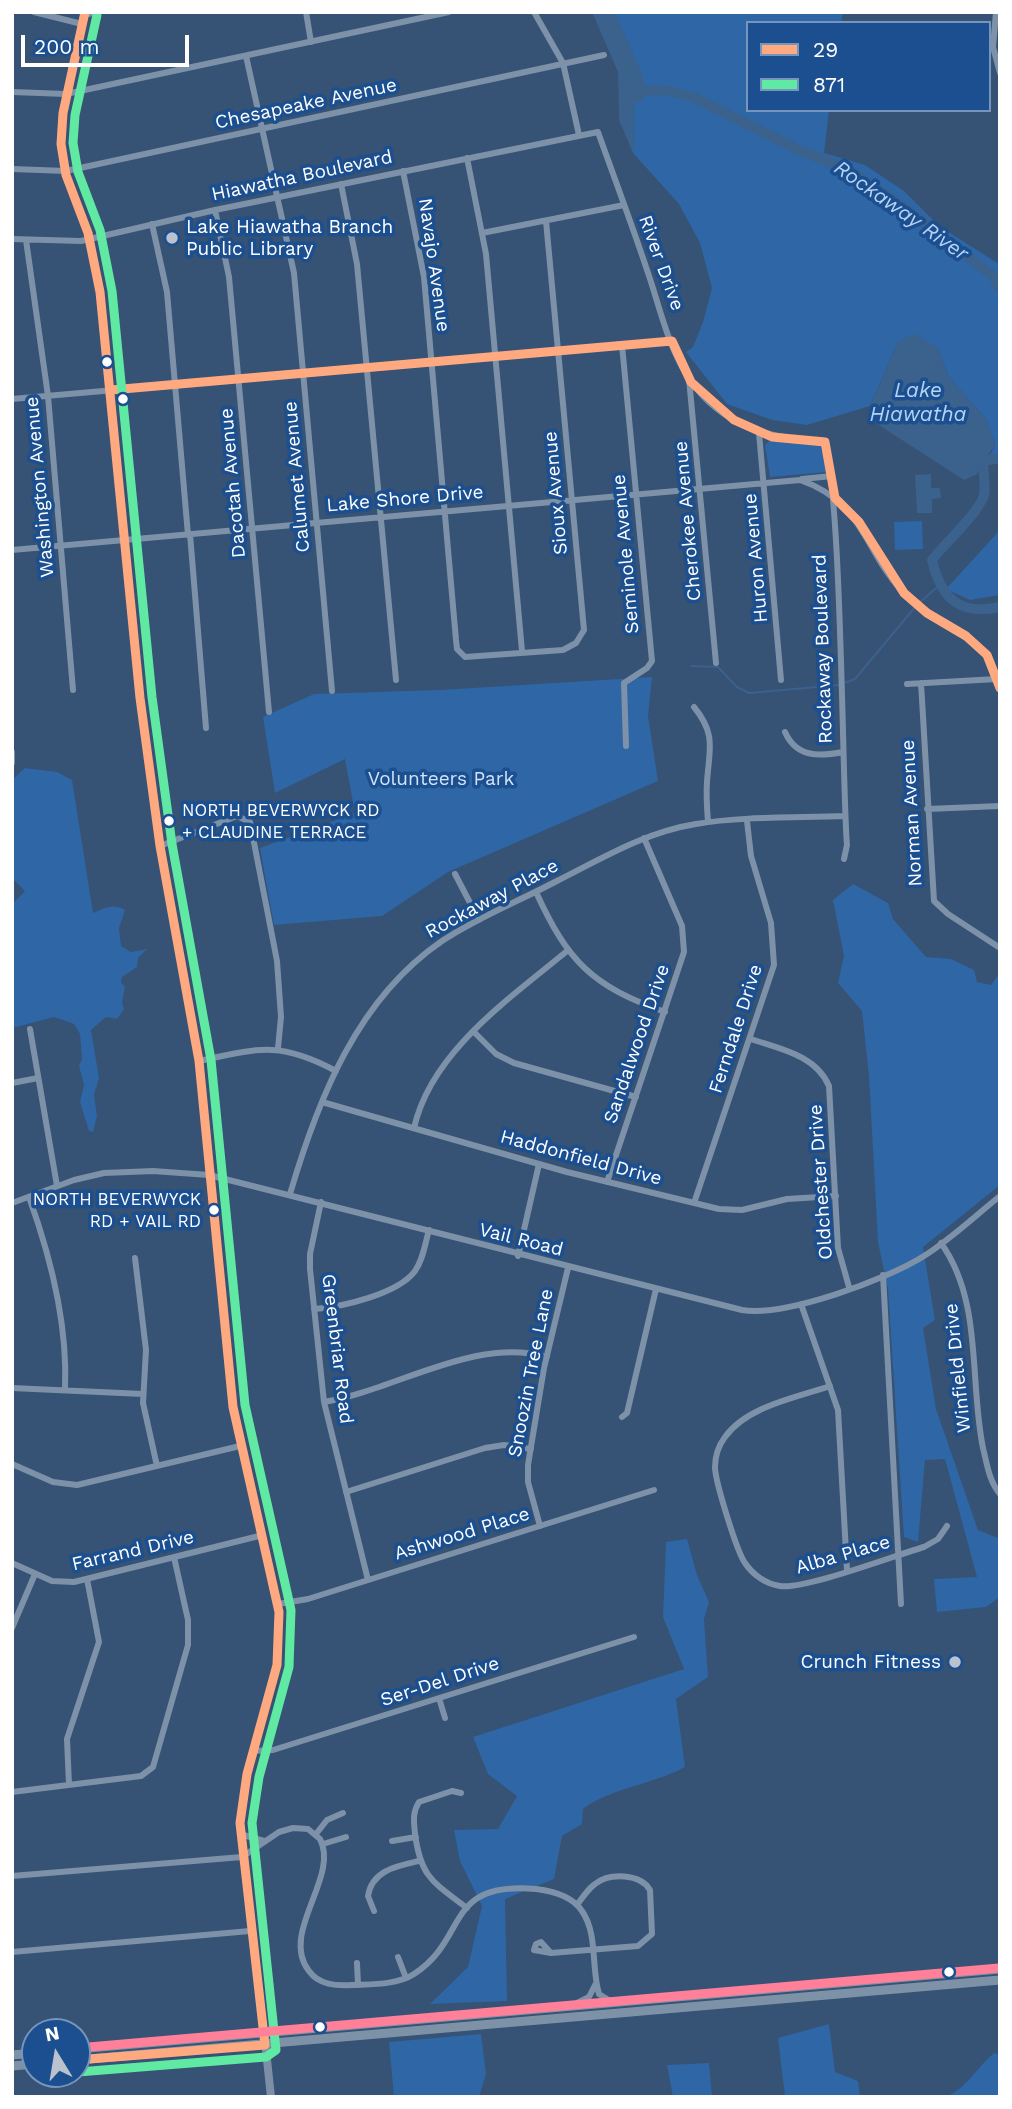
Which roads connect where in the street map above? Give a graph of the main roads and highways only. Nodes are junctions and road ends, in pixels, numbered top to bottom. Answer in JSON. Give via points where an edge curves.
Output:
{"nodes":[{"id":1,"x":1000,"y":1969,"type":"edge"},
{"id":2,"x":1000,"y":1980,"type":"edge"},
{"id":3,"x":264,"y":2032,"type":"junction"},
{"id":4,"x":265,"y":2045,"type":"junction"},
{"id":5,"x":91,"y":2048,"type":"edge"},
{"id":6,"x":91,"y":2059,"type":"edge"},
{"id":7,"x":271,"y":2097,"type":"edge"}],
"edges":[{"from":1,"to":3,"type":"highway"},
{"from":2,"to":4,"type":"highway"},
{"from":3,"to":4,"type":"main road"},
{"from":3,"to":5,"type":"highway"},
{"from":4,"to":6,"type":"highway"},
{"from":4,"to":7,"type":"main road"}]}
